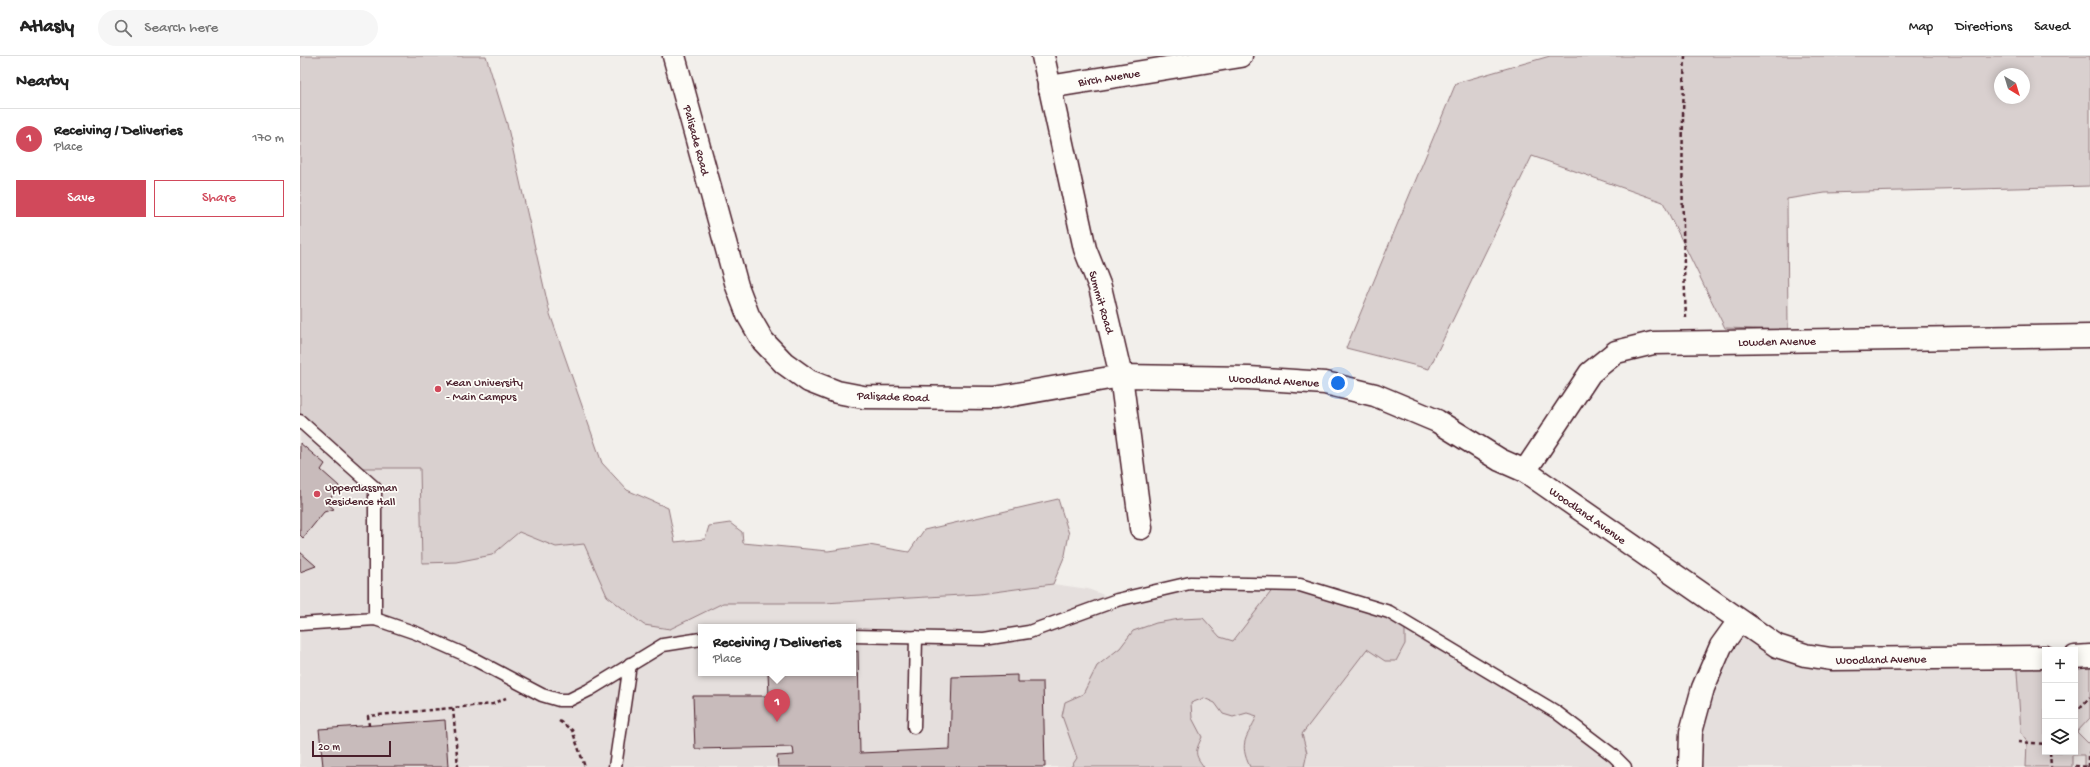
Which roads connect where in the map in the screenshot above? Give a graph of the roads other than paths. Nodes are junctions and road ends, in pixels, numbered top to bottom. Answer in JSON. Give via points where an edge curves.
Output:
{"nodes":[{"id":1,"x":674,"y":56,"type":"edge"},
{"id":2,"x":1043,"y":56,"type":"edge"},
{"id":3,"x":1240,"y":56,"type":"edge"},
{"id":4,"x":1049,"y":87,"type":"junction"},
{"id":5,"x":2090,"y":336,"type":"edge"},
{"id":6,"x":1122,"y":376,"type":"junction"},
{"id":7,"x":300,"y":422,"type":"edge"},
{"id":8,"x":1525,"y":471,"type":"junction"},
{"id":9,"x":1141,"y":528,"type":"dead end"},
{"id":10,"x":375,"y":619,"type":"junction"},
{"id":11,"x":1739,"y":621,"type":"junction"},
{"id":12,"x":300,"y":624,"type":"edge"},
{"id":13,"x":856,"y":636,"type":"edge"},
{"id":14,"x":916,"y":638,"type":"junction"},
{"id":15,"x":698,"y":639,"type":"edge"},
{"id":16,"x":2090,"y":656,"type":"edge"},
{"id":17,"x":2042,"y":657,"type":"edge"},
{"id":18,"x":2078,"y":657,"type":"edge"},
{"id":19,"x":630,"y":664,"type":"junction"},
{"id":20,"x":914,"y":728,"type":"dead end"},
{"id":21,"x":615,"y":767,"type":"edge"},
{"id":22,"x":1625,"y":767,"type":"edge"},
{"id":23,"x":1690,"y":767,"type":"edge"}],
"edges":[{"from":1,"to":6,"type":"street","name":"Palisade Road","via":[[748,315],[763,341],[784,363],[809,381],[837,392],[863,398],[995,398]]},
{"from":2,"to":4,"type":"street","name":"Summit Road"},
{"from":3,"to":4,"type":"street","name":"Birch Avenue"},
{"from":4,"to":6,"type":"street","name":"Summit Road","via":[[1085,249],[1100,287]]},
{"from":5,"to":8,"type":"street","name":"Lowden Avenue","via":[[1653,343],[1616,352],[1590,373]]},
{"from":6,"to":8,"type":"street","name":"Woodland Avenue","via":[[1257,378],[1325,383],[1375,395],[1437,421],[1500,460]]},
{"from":6,"to":9,"type":"street","name":"Summit Road"},
{"from":7,"to":10,"type":"lane","via":[[375,488]]},
{"from":8,"to":11,"type":"street","name":"Woodland Avenue"},
{"from":10,"to":12,"type":"lane"},
{"from":10,"to":19,"type":"lane","via":[[416,633],[466,655],[542,695],[559,700],[569,700],[589,690]]},
{"from":11,"to":17,"type":"street","name":"Woodland Avenue","via":[[1777,646],[1805,655],[1831,659]]},
{"from":11,"to":23,"type":"street","via":[[1721,646],[1703,688],[1691,732]]},
{"from":13,"to":14,"type":"lane"},
{"from":14,"to":20,"type":"lane"},
{"from":14,"to":22,"type":"lane","via":[[984,639],[1029,632],[1117,600],[1190,583],[1300,585],[1389,612],[1556,712]]},
{"from":15,"to":19,"type":"lane","via":[[663,645]]},
{"from":16,"to":18,"type":"street"},
{"from":19,"to":21,"type":"lane"}]}
